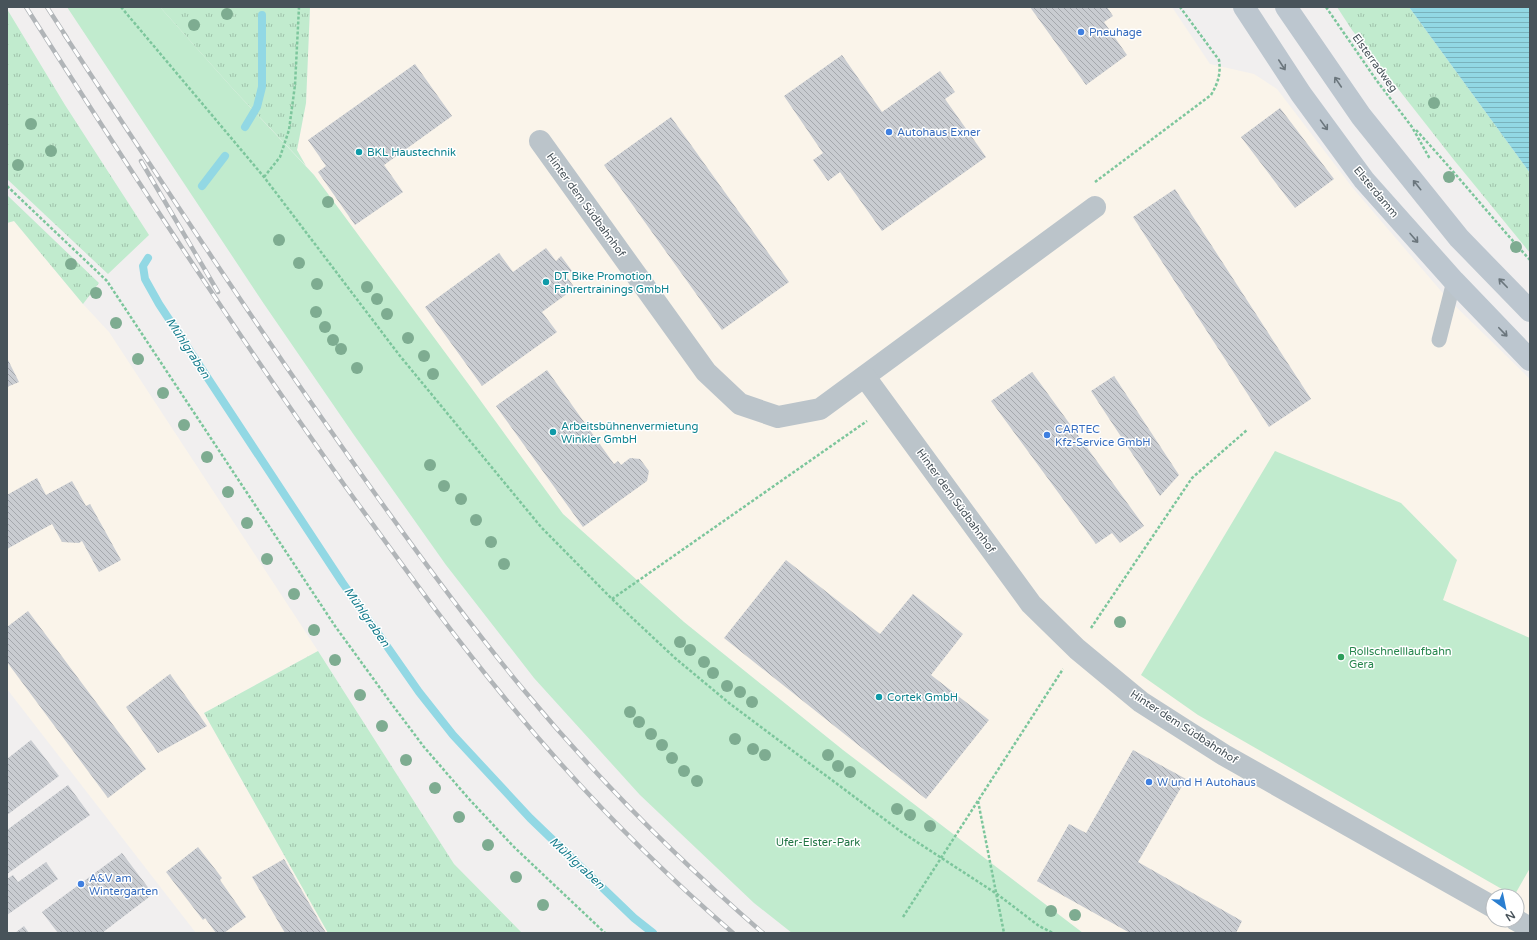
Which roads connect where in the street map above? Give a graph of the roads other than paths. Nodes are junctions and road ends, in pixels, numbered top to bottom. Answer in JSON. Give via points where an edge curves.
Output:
{"nodes":[{"id":1,"x":1244,"y":7,"type":"edge"},
{"id":2,"x":1286,"y":7,"type":"edge"},
{"id":3,"x":540,"y":141,"type":"dead end"},
{"id":4,"x":1095,"y":207,"type":"dead end"},
{"id":5,"x":1454,"y":281,"type":"junction"},
{"id":6,"x":1530,"y":311,"type":"edge"},
{"id":7,"x":1439,"y":340,"type":"dead end"},
{"id":8,"x":1530,"y":360,"type":"edge"},
{"id":9,"x":865,"y":377,"type":"junction"},
{"id":10,"x":1485,"y":903,"type":"edge"}],
"edges":[{"from":1,"to":5,"type":"main road","name":"Elsterdamm","one_way":true,"via":[[1301,94],[1364,180]]},
{"from":6,"to":2,"type":"main road","one_way":true,"via":[[1458,238],[1366,122]]},
{"from":3,"to":9,"type":"street","name":"Hinter dem Südbahnhof","via":[[706,372],[740,404],[778,417],[820,409]]},
{"from":4,"to":9,"type":"street","name":"Hinter dem Südbahnhof"},
{"from":5,"to":7,"type":"lane"},
{"from":5,"to":8,"type":"main road","name":"Elsterdamm","one_way":true},
{"from":9,"to":10,"type":"street","name":"Hinter dem Südbahnhof","via":[[1031,604],[1077,649],[1141,702],[1224,756]]}]}
